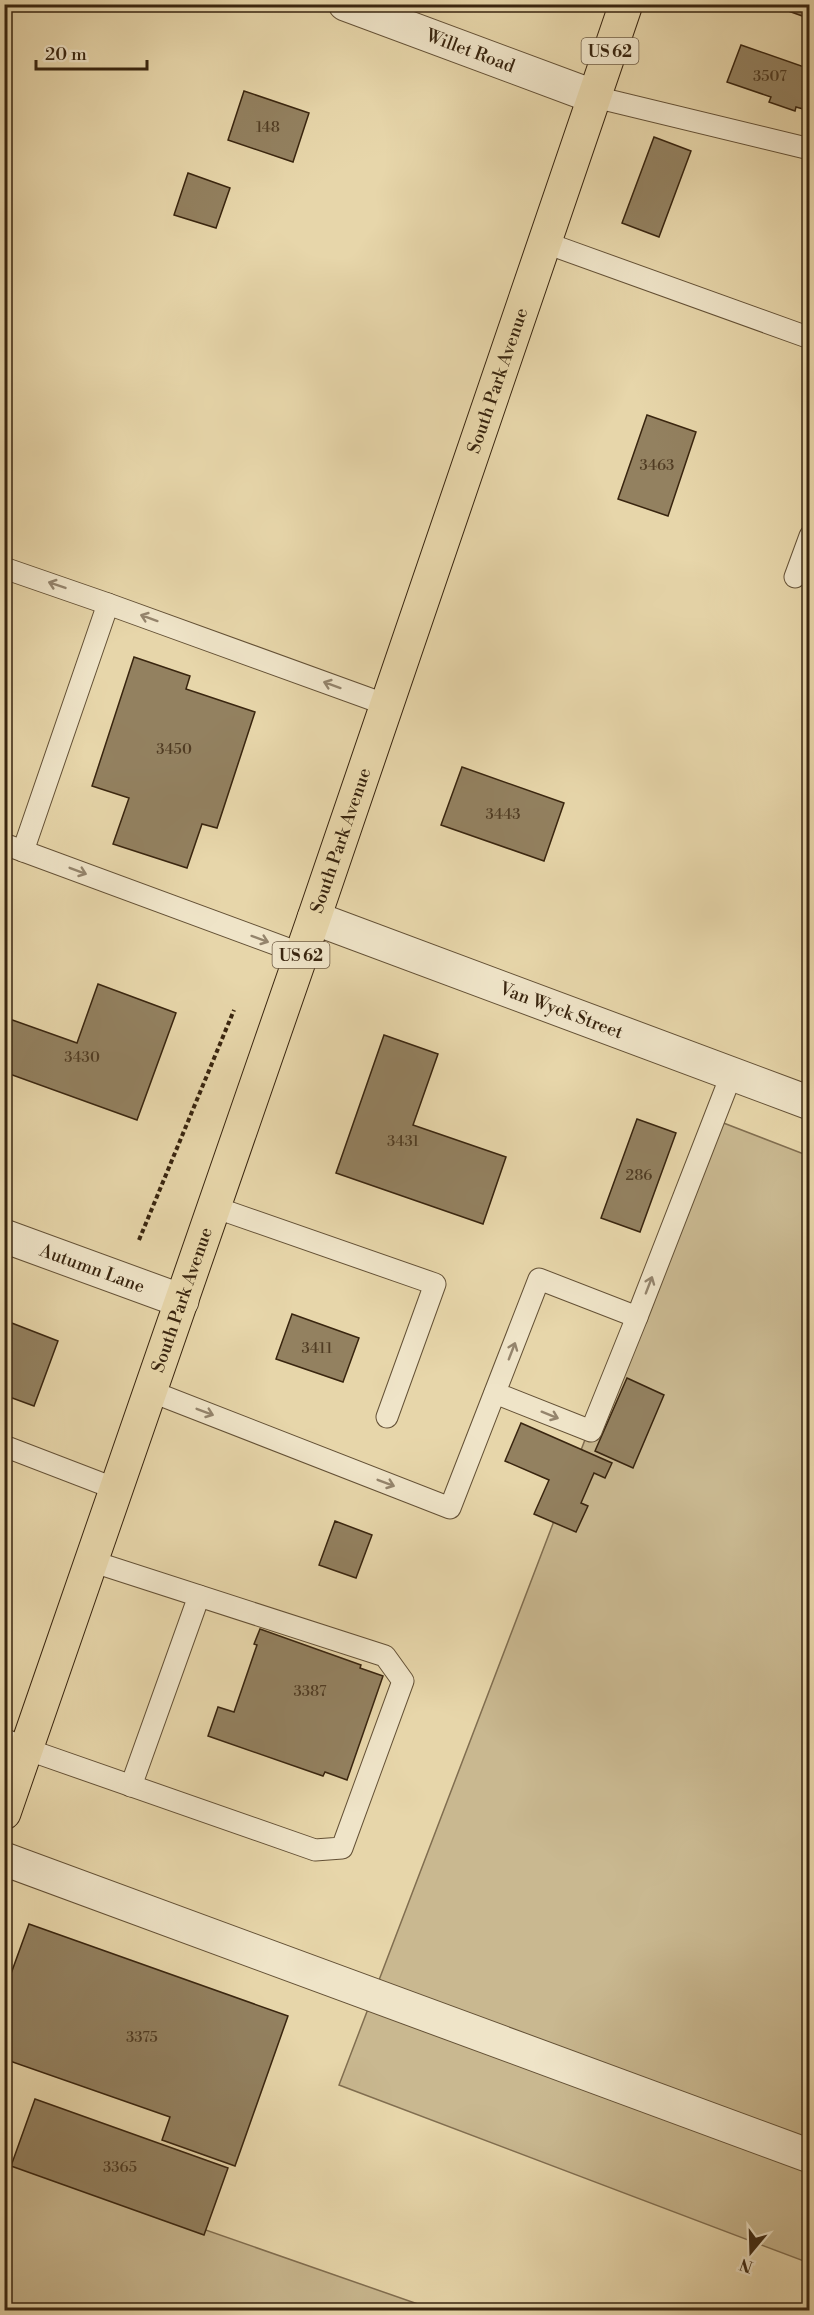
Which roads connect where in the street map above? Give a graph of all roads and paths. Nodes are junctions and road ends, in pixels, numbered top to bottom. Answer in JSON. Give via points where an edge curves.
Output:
{"nodes":[{"id":1,"x":345,"y":4,"type":"edge"},
{"id":2,"x":626,"y":4,"type":"edge"},
{"id":3,"x":595,"y":97,"type":"junction"},
{"id":4,"x":810,"y":149,"type":"edge"},
{"id":5,"x":546,"y":243,"type":"junction"},
{"id":6,"x":810,"y":338,"type":"edge"},
{"id":7,"x":810,"y":536,"type":"edge"},
{"id":8,"x":4,"y":568,"type":"edge"},
{"id":9,"x":795,"y":577,"type":"dead end"},
{"id":10,"x":108,"y":603,"type":"junction"},
{"id":11,"x":387,"y":705,"type":"junction"},
{"id":12,"x":14,"y":847,"type":"edge"},
{"id":13,"x":314,"y":918,"type":"junction"},
{"id":14,"x":302,"y":954,"type":"junction"},
{"id":15,"x":234,"y":1010,"type":"dead end"},
{"id":16,"x":732,"y":1073,"type":"junction"},
{"id":17,"x":810,"y":1103,"type":"edge"},
{"id":18,"x":214,"y":1207,"type":"junction"},
{"id":19,"x":4,"y":1236,"type":"edge"},
{"id":20,"x":139,"y":1240,"type":"dead end"},
{"id":21,"x":182,"y":1301,"type":"junction"},
{"id":22,"x":637,"y":1317,"type":"junction"},
{"id":23,"x":150,"y":1391,"type":"junction"},
{"id":24,"x":495,"y":1393,"type":"junction"},
{"id":25,"x":387,"y":1417,"type":"dead end"},
{"id":26,"x":4,"y":1446,"type":"edge"},
{"id":27,"x":116,"y":1489,"type":"junction"},
{"id":28,"x":91,"y":1561,"type":"junction"},
{"id":29,"x":199,"y":1596,"type":"junction"},
{"id":30,"x":15,"y":1744,"type":"edge"},
{"id":31,"x":131,"y":1786,"type":"junction"},
{"id":32,"x":4,"y":1813,"type":"edge"},
{"id":33,"x":4,"y":1859,"type":"edge"},
{"id":34,"x":810,"y":2156,"type":"edge"}],
"edges":[{"from":1,"to":3,"type":"street","name":"Willet Road"},
{"from":2,"to":3,"type":"main road","name":"South Park Avenue","number":"US 62"},
{"from":3,"to":4,"type":"lane"},
{"from":3,"to":5,"type":"main road","name":"South Park Avenue","number":"US 62"},
{"from":5,"to":6,"type":"lane"},
{"from":5,"to":11,"type":"main road","name":"South Park Avenue","number":"US 62"},
{"from":7,"to":9,"type":"lane"},
{"from":10,"to":8,"type":"lane","one_way":true},
{"from":11,"to":10,"type":"lane","one_way":true},
{"from":10,"to":12,"type":"lane"},
{"from":11,"to":13,"type":"main road","name":"South Park Avenue","number":"US 62"},
{"from":12,"to":14,"type":"lane","one_way":true},
{"from":13,"to":14,"type":"main road","name":"South Park Avenue","number":"US 62"},
{"from":13,"to":16,"type":"street","name":"Van Wyck Street"},
{"from":14,"to":18,"type":"main road","name":"South Park Avenue","number":"US 62"},
{"from":15,"to":20,"type":"path"},
{"from":16,"to":17,"type":"street","name":"Van Wyck Street"},
{"from":22,"to":16,"type":"lane","one_way":true},
{"from":18,"to":21,"type":"main road","name":"South Park Avenue","number":"US 62"},
{"from":18,"to":25,"type":"lane","via":[[435,1284]]},
{"from":19,"to":21,"type":"street","name":"Autumn Lane"},
{"from":21,"to":23,"type":"main road","name":"South Park Avenue","number":"US 62"},
{"from":24,"to":22,"type":"lane","one_way":true,"via":[[591,1431]]},
{"from":24,"to":22,"type":"lane","one_way":true,"via":[[539,1279]]},
{"from":23,"to":24,"type":"lane","one_way":true,"via":[[450,1508]]},
{"from":23,"to":27,"type":"main road","name":"South Park Avenue","number":"US 62"},
{"from":26,"to":27,"type":"lane"},
{"from":27,"to":28,"type":"main road","name":"South Park Avenue","number":"US 62"},
{"from":28,"to":29,"type":"lane"},
{"from":28,"to":30,"type":"main road","name":"South Park Avenue","number":"US 62"},
{"from":29,"to":31,"type":"lane"},
{"from":29,"to":31,"type":"lane","via":[[385,1656],[403,1681],[342,1848],[315,1850]]},
{"from":30,"to":31,"type":"lane"},
{"from":30,"to":32,"type":"main road","name":"South Park Avenue","number":"US 62"},
{"from":33,"to":34,"type":"street"}]}
